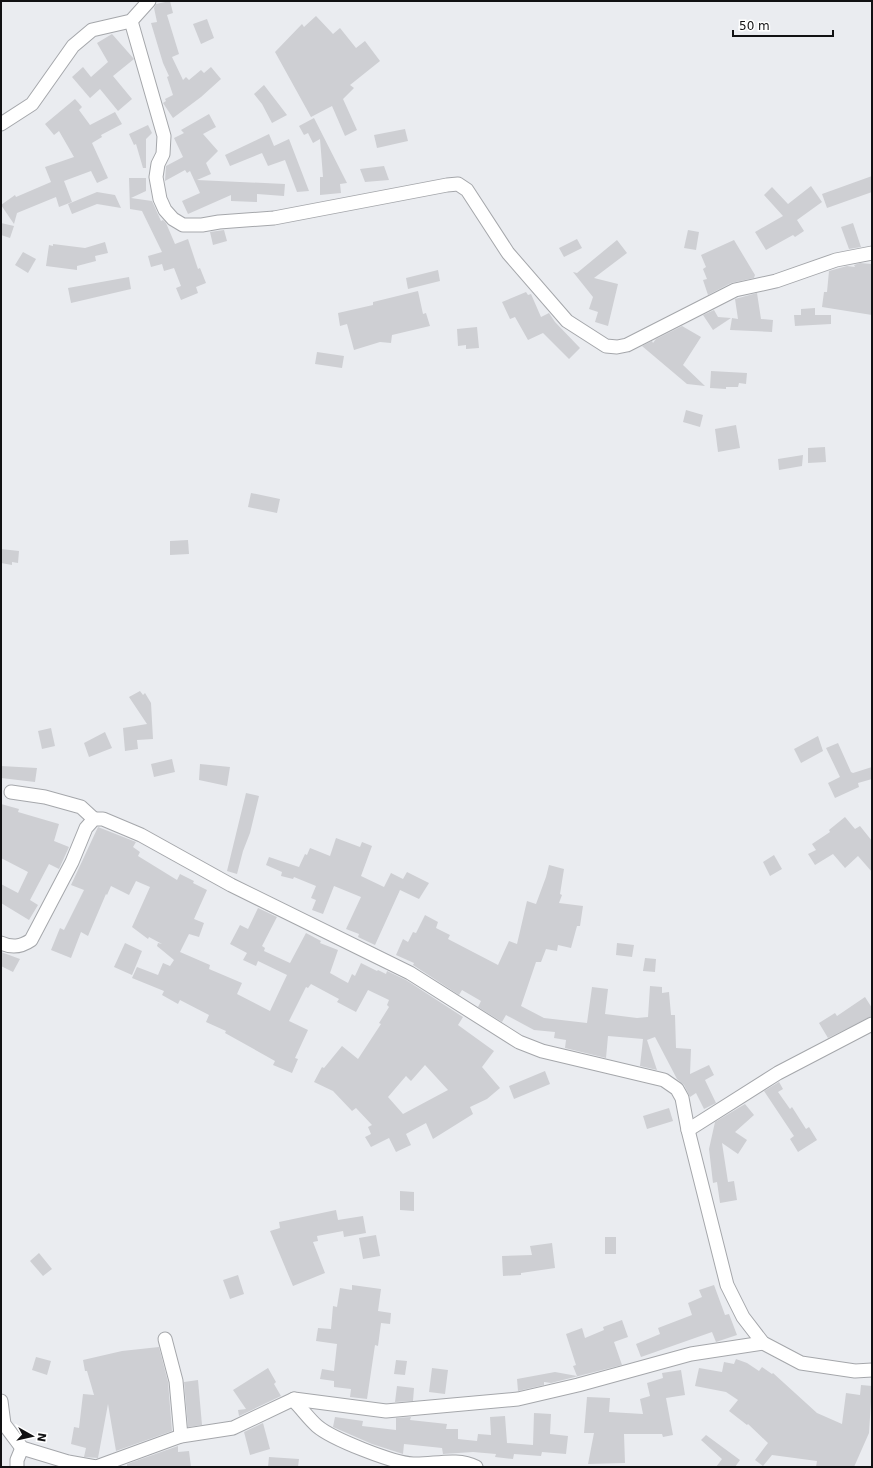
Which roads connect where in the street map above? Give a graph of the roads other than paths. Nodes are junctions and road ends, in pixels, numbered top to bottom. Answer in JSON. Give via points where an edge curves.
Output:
{"nodes":[{"id":1,"x":149,"y":1,"type":"edge"},
{"id":2,"x":131,"y":22,"type":"junction"},
{"id":3,"x":1,"y":124,"type":"edge"},
{"id":4,"x":872,"y":253,"type":"edge"},
{"id":5,"x":11,"y":792,"type":"dead end"},
{"id":6,"x":94,"y":819,"type":"junction"},
{"id":7,"x":1,"y":943,"type":"edge"},
{"id":8,"x":872,"y":1024,"type":"edge"},
{"id":9,"x":688,"y":1130,"type":"junction"},
{"id":10,"x":165,"y":1339,"type":"dead end"},
{"id":11,"x":764,"y":1342,"type":"junction"},
{"id":12,"x":872,"y":1370,"type":"edge"},
{"id":13,"x":294,"y":1399,"type":"junction"},
{"id":14,"x":1,"y":1401,"type":"edge"},
{"id":15,"x":181,"y":1436,"type":"junction"},
{"id":16,"x":22,"y":1448,"type":"junction"},
{"id":17,"x":120,"y":1463,"type":"edge"},
{"id":18,"x":17,"y":1467,"type":"edge"},
{"id":19,"x":476,"y":1467,"type":"edge"}],
"edges":[{"from":1,"to":2,"type":"street"},
{"from":2,"to":3,"type":"street","via":[[92,30],[73,46],[32,104]]},
{"from":2,"to":4,"type":"street","via":[[164,136],[163,154],[156,176],[160,199],[169,215],[183,225],[274,218],[458,184],[474,200],[508,253],[568,321],[606,346],[617,347],[627,345],[735,290],[776,281],[836,260]]},
{"from":5,"to":6,"type":"street","via":[[45,797],[81,807]]},
{"from":6,"to":7,"type":"street","via":[[86,828],[72,862],[31,940],[24,945],[16,946]]},
{"from":6,"to":9,"type":"street","via":[[103,819],[141,835],[231,885],[410,974],[520,1042],[542,1051],[664,1080],[677,1089],[682,1098]]},
{"from":8,"to":9,"type":"street","via":[[778,1073]]},
{"from":9,"to":11,"type":"street","via":[[727,1284],[743,1317]]},
{"from":10,"to":15,"type":"street","via":[[176,1381]]},
{"from":11,"to":12,"type":"street","via":[[801,1363],[855,1371]]},
{"from":11,"to":13,"type":"street","via":[[691,1354],[518,1399],[386,1412]]},
{"from":13,"to":15,"type":"street","via":[[233,1428]]},
{"from":13,"to":19,"type":"street","via":[[317,1426],[374,1453],[411,1464],[456,1462]]},
{"from":14,"to":16,"type":"street","via":[[4,1424]]},
{"from":15,"to":17,"type":"street"},
{"from":16,"to":17,"type":"street","via":[[68,1462],[96,1467]]},
{"from":16,"to":18,"type":"street"}]}
